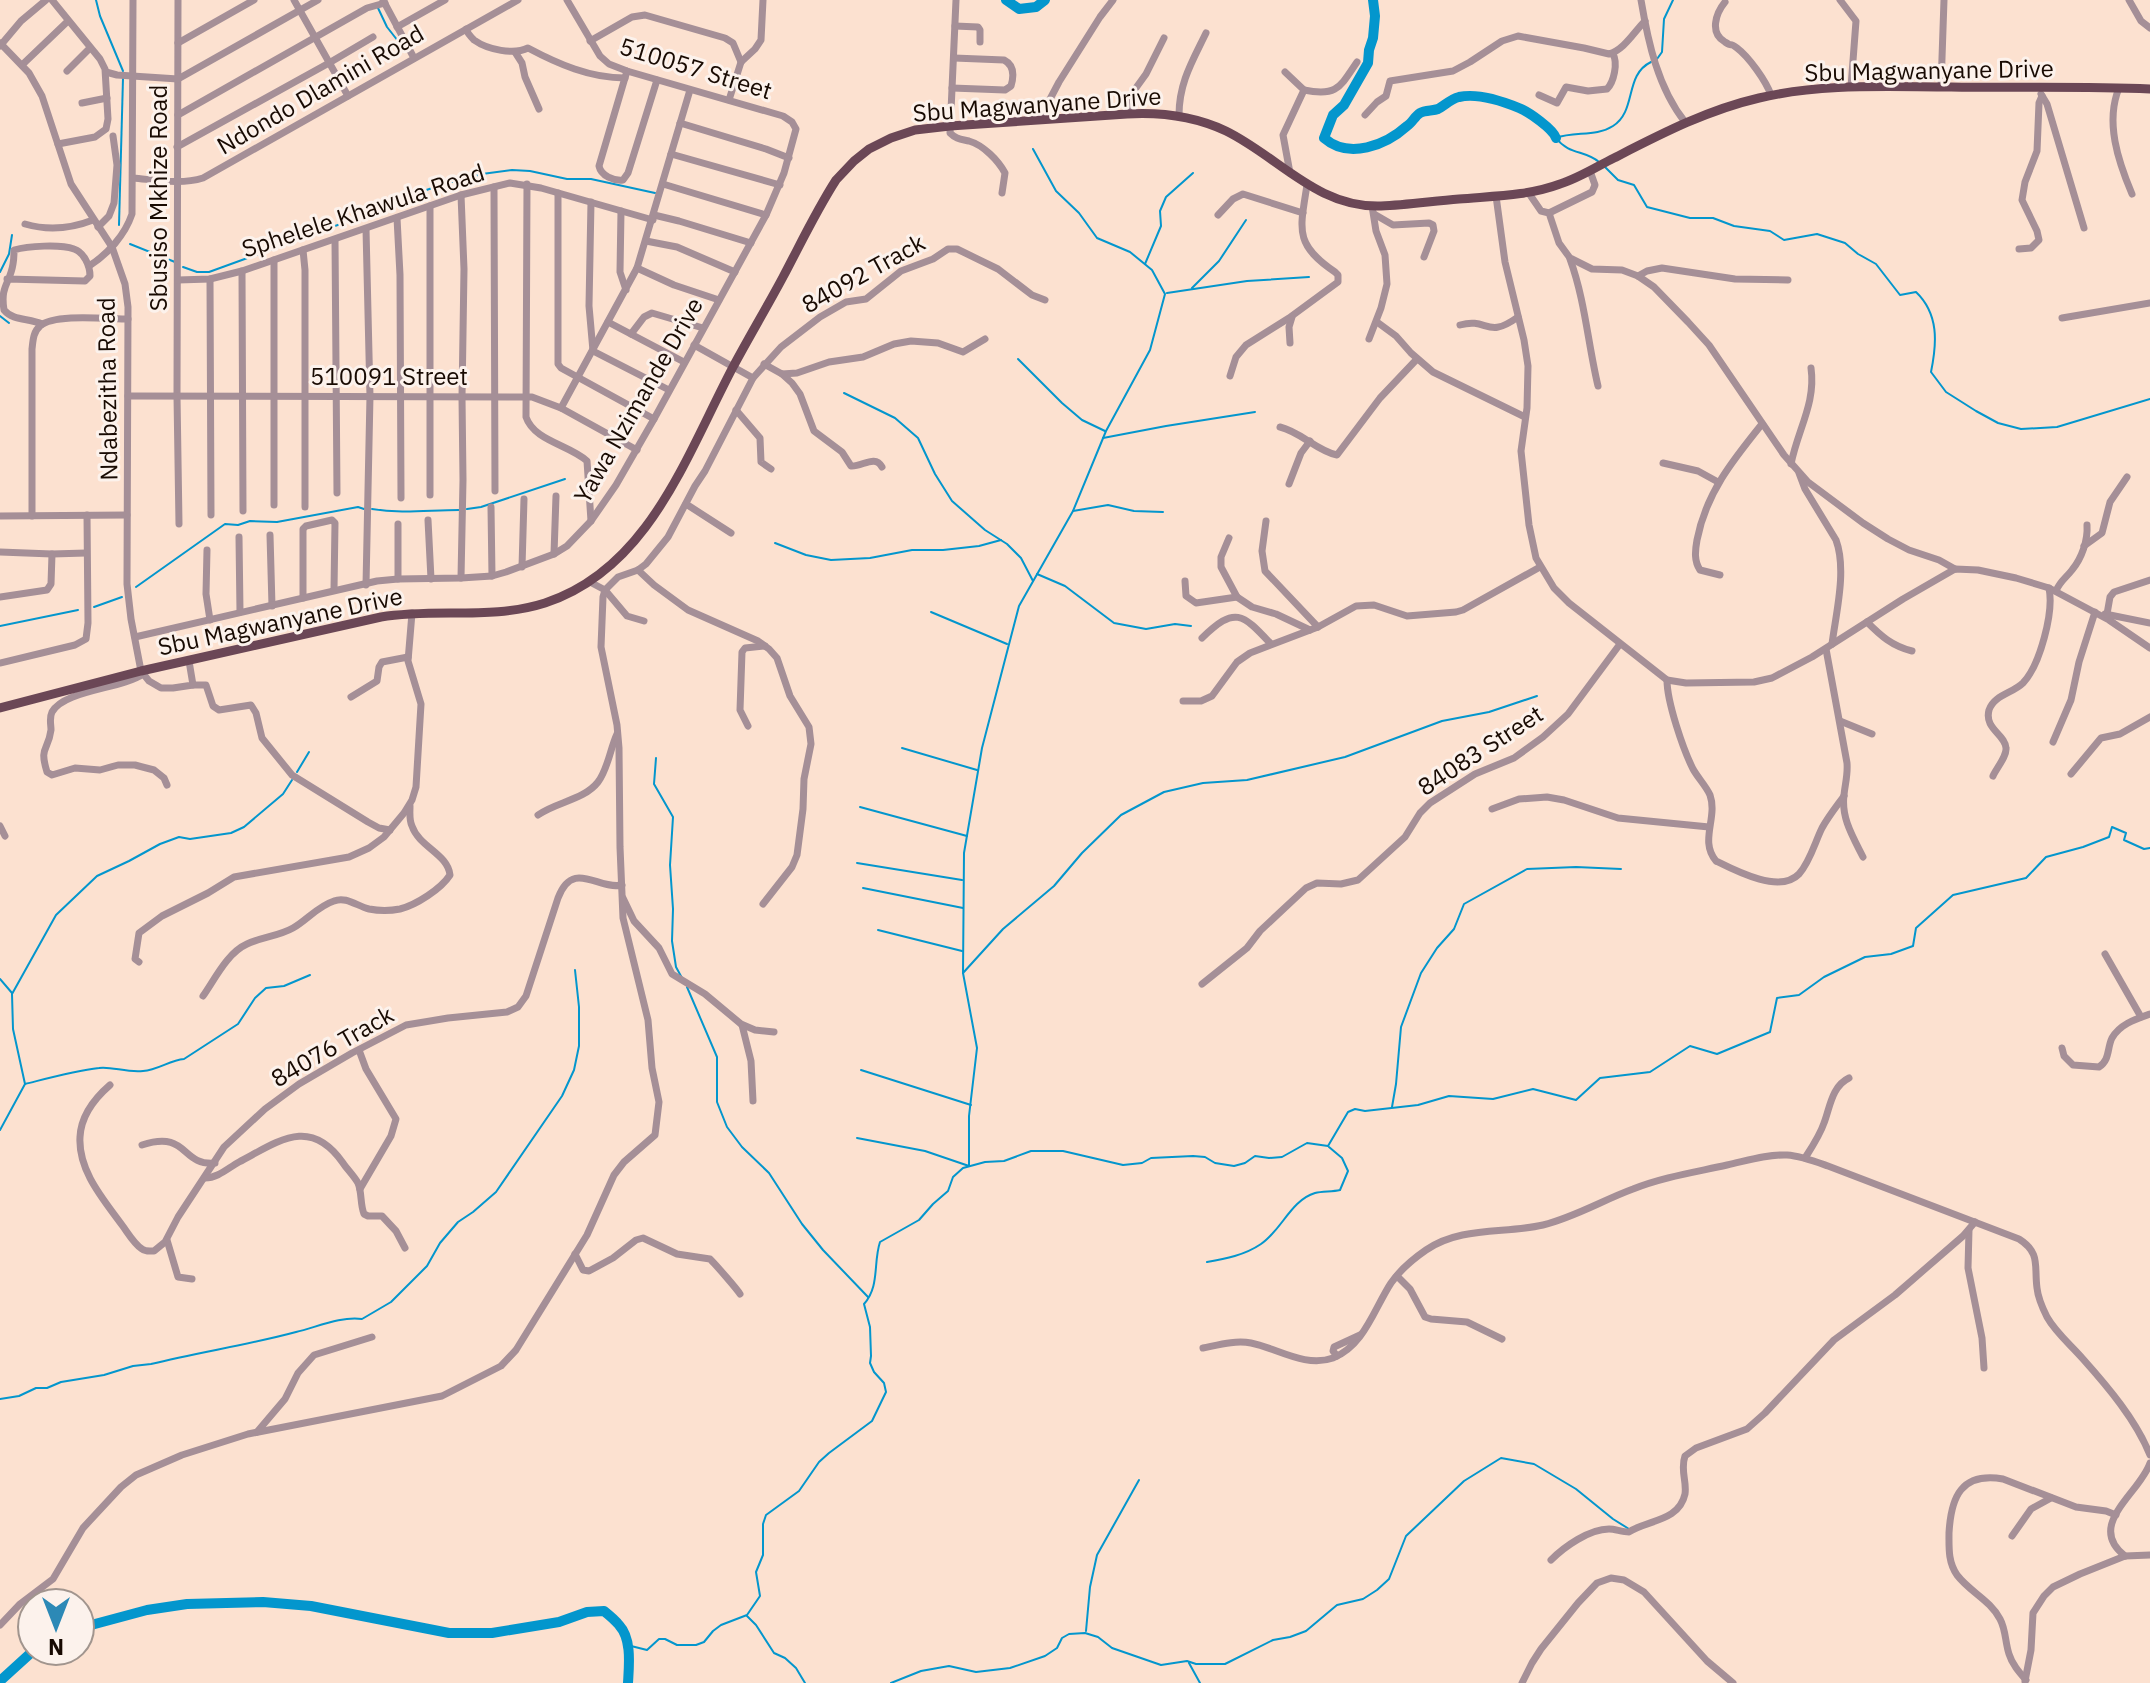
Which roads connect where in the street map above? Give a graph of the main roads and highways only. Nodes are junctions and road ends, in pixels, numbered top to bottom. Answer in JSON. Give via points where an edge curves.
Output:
{"nodes":[{"id":1,"x":2150,"y":89,"type":"edge"},
{"id":2,"x":0,"y":708,"type":"edge"}],
"edges":[{"from":1,"to":2,"type":"main road","name":"Sbu Magwanyane Drive","via":[[1808,89],[1685,122],[1563,183],[1373,210],[1307,185],[1248,143],[1179,115],[915,130],[869,149],[829,191],[656,512],[629,549],[590,582],[523,608],[381,617]]}]}
